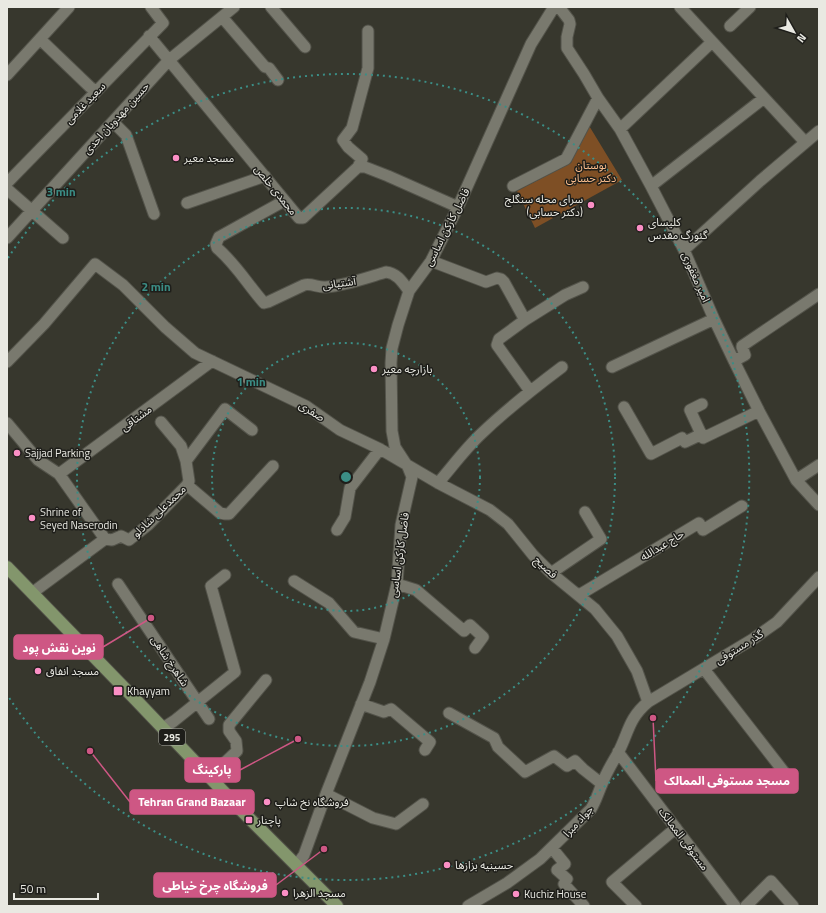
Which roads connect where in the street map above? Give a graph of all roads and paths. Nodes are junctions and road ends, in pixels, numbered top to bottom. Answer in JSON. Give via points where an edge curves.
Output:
{"nodes":[{"id":1,"x":69,"y":7,"type":"edge"},
{"id":2,"x":151,"y":7,"type":"edge"},
{"id":3,"x":234,"y":7,"type":"edge"},
{"id":4,"x":271,"y":7,"type":"edge"},
{"id":5,"x":554,"y":7,"type":"edge"},
{"id":6,"x":560,"y":7,"type":"edge"},
{"id":7,"x":680,"y":7,"type":"edge"},
{"id":8,"x":750,"y":7,"type":"edge"},
{"id":9,"x":222,"y":17,"type":"junction"},
{"id":10,"x":730,"y":26,"type":"dead end"},
{"id":11,"x":368,"y":31,"type":"dead end"},
{"id":12,"x":149,"y":36,"type":"junction"},
{"id":13,"x":40,"y":39,"type":"junction"},
{"id":14,"x":712,"y":42,"type":"junction"},
{"id":15,"x":305,"y":47,"type":"dead end"},
{"id":16,"x":169,"y":60,"type":"junction"},
{"id":17,"x":7,"y":75,"type":"edge"},
{"id":18,"x":278,"y":80,"type":"dead end"},
{"id":19,"x":96,"y":91,"type":"junction"},
{"id":20,"x":598,"y":98,"type":"junction"},
{"id":21,"x":764,"y":98,"type":"junction"},
{"id":22,"x":113,"y":122,"type":"junction"},
{"id":23,"x":620,"y":129,"type":"junction"},
{"id":24,"x":819,"y":131,"type":"edge"},
{"id":25,"x":805,"y":142,"type":"junction"},
{"id":26,"x":358,"y":167,"type":"junction"},
{"id":27,"x":265,"y":176,"type":"junction"},
{"id":28,"x":7,"y":183,"type":"edge"},
{"id":29,"x":512,"y":186,"type":"dead end"},
{"id":30,"x":652,"y":186,"type":"junction"},
{"id":31,"x":7,"y":189,"type":"edge"},
{"id":32,"x":284,"y":201,"type":"junction"},
{"id":33,"x":187,"y":203,"type":"dead end"},
{"id":34,"x":458,"y":207,"type":"junction"},
{"id":35,"x":32,"y":211,"type":"junction"},
{"id":36,"x":154,"y":214,"type":"dead end"},
{"id":37,"x":7,"y":238,"type":"edge"},
{"id":38,"x":63,"y":238,"type":"dead end"},
{"id":39,"x":684,"y":250,"type":"junction"},
{"id":40,"x":431,"y":261,"type":"junction"},
{"id":41,"x":583,"y":287,"type":"dead end"},
{"id":42,"x":410,"y":290,"type":"junction"},
{"id":43,"x":819,"y":294,"type":"edge"},
{"id":44,"x":714,"y":318,"type":"junction"},
{"id":45,"x":525,"y":320,"type":"junction"},
{"id":46,"x":212,"y":361,"type":"junction"},
{"id":47,"x":734,"y":361,"type":"junction"},
{"id":48,"x":7,"y":362,"type":"edge"},
{"id":49,"x":562,"y":367,"type":"dead end"},
{"id":50,"x":612,"y":368,"type":"dead end"},
{"id":51,"x":530,"y":391,"type":"junction"},
{"id":52,"x":702,"y":404,"type":"dead end"},
{"id":53,"x":624,"y":407,"type":"dead end"},
{"id":54,"x":759,"y":411,"type":"junction"},
{"id":55,"x":161,"y":422,"type":"dead end"},
{"id":56,"x":7,"y":424,"type":"edge"},
{"id":57,"x":252,"y":430,"type":"dead end"},
{"id":58,"x":702,"y":436,"type":"junction"},
{"id":59,"x":380,"y":449,"type":"junction"},
{"id":60,"x":186,"y":460,"type":"junction"},
{"id":61,"x":819,"y":465,"type":"edge"},
{"id":62,"x":273,"y":466,"type":"dead end"},
{"id":63,"x":408,"y":467,"type":"junction"},
{"id":64,"x":59,"y":474,"type":"junction"},
{"id":65,"x":796,"y":480,"type":"junction"},
{"id":66,"x":438,"y":483,"type":"junction"},
{"id":67,"x":187,"y":485,"type":"junction"},
{"id":68,"x":819,"y":505,"type":"edge"},
{"id":69,"x":742,"y":506,"type":"dead end"},
{"id":70,"x":585,"y":512,"type":"dead end"},
{"id":71,"x":337,"y":530,"type":"dead end"},
{"id":72,"x":105,"y":539,"type":"junction"},
{"id":73,"x":7,"y":567,"type":"edge"},
{"id":74,"x":551,"y":573,"type":"junction"},
{"id":75,"x":225,"y":575,"type":"dead end"},
{"id":76,"x":819,"y":578,"type":"edge"},
{"id":77,"x":294,"y":581,"type":"dead end"},
{"id":78,"x":118,"y":584,"type":"dead end"},
{"id":79,"x":397,"y":584,"type":"junction"},
{"id":80,"x":32,"y":593,"type":"junction"},
{"id":81,"x":579,"y":595,"type":"junction"},
{"id":82,"x":384,"y":639,"type":"junction"},
{"id":83,"x":475,"y":648,"type":"dead end"},
{"id":84,"x":704,"y":669,"type":"junction"},
{"id":85,"x":266,"y":680,"type":"dead end"},
{"id":86,"x":198,"y":702,"type":"junction"},
{"id":87,"x":648,"y":702,"type":"junction"},
{"id":88,"x":361,"y":704,"type":"junction"},
{"id":89,"x":449,"y":713,"type":"dead end"},
{"id":90,"x":209,"y":719,"type":"dead end"},
{"id":91,"x":163,"y":728,"type":"junction"},
{"id":92,"x":425,"y":750,"type":"dead end"},
{"id":93,"x":618,"y":752,"type":"junction"},
{"id":94,"x":784,"y":772,"type":"dead end"},
{"id":95,"x":208,"y":776,"type":"junction"},
{"id":96,"x":602,"y":784,"type":"junction"},
{"id":97,"x":326,"y":794,"type":"junction"},
{"id":98,"x":423,"y":804,"type":"dead end"},
{"id":99,"x":676,"y":828,"type":"junction"},
{"id":100,"x":552,"y":848,"type":"junction"},
{"id":101,"x":296,"y":866,"type":"junction"},
{"id":102,"x":337,"y":906,"type":"edge"},
{"id":103,"x":468,"y":906,"type":"edge"},
{"id":104,"x":584,"y":906,"type":"edge"},
{"id":105,"x":636,"y":906,"type":"edge"},
{"id":106,"x":735,"y":906,"type":"edge"},
{"id":107,"x":746,"y":906,"type":"edge"},
{"id":108,"x":792,"y":906,"type":"edge"}],
"edges":[{"from":1,"to":13,"type":"street"},
{"from":2,"to":12,"type":"street","name":"سعید غلامی","via":[[163,23]]},
{"from":3,"to":9,"type":"street","name":"حسین مهدویان احدی"},
{"from":4,"to":15,"type":"street"},
{"from":5,"to":34,"type":"street","name":"فاضل کارکن اساسی","via":[[533,40]]},
{"from":6,"to":20,"type":"street","name":"امیر مغفوری","via":[[570,24],[567,48]]},
{"from":7,"to":14,"type":"street"},
{"from":8,"to":10,"type":"street"},
{"from":9,"to":16,"type":"street","name":"حسین مهدویان احدی"},
{"from":9,"to":18,"type":"street"},
{"from":11,"to":26,"type":"street","via":[[368,68],[352,128],[343,140],[362,159]]},
{"from":12,"to":16,"type":"street","name":"محمدی خلص"},
{"from":12,"to":19,"type":"street","name":"سعید غلامی"},
{"from":13,"to":17,"type":"street"},
{"from":13,"to":19,"type":"street"},
{"from":14,"to":21,"type":"street"},
{"from":14,"to":23,"type":"street"},
{"from":16,"to":22,"type":"street","name":"حسین مهدویان احدی"},
{"from":16,"to":27,"type":"street","name":"محمدی خلص"},
{"from":19,"to":28,"type":"street","name":"سعید غلامی"},
{"from":20,"to":23,"type":"street","name":"امیر مغفوری"},
{"from":20,"to":29,"type":"street","via":[[566,159]]},
{"from":21,"to":25,"type":"street"},
{"from":21,"to":30,"type":"street"},
{"from":22,"to":35,"type":"street","name":"حسین مهدویان احدی"},
{"from":22,"to":36,"type":"street","via":[[126,135]]},
{"from":23,"to":30,"type":"street","name":"امیر مغفوری"},
{"from":24,"to":25,"type":"street"},
{"from":25,"to":39,"type":"street"},
{"from":26,"to":32,"type":"street","name":"محمدی خلص","via":[[303,218],[299,218]]},
{"from":26,"to":34,"type":"street","via":[[382,173]]},
{"from":27,"to":32,"type":"street","name":"محمدی خلص"},
{"from":27,"to":33,"type":"street"},
{"from":30,"to":39,"type":"street","name":"امیر مغفوری"},
{"from":31,"to":35,"type":"street"},
{"from":32,"to":42,"type":"street","name":"آشتیانی","via":[[219,237],[216,244],[264,302],[308,284],[323,287],[348,284],[386,272],[391,272]]},
{"from":34,"to":40,"type":"street","name":"فاضل کارکن اساسی"},
{"from":35,"to":37,"type":"street","name":"حسین مهدویان احدی"},
{"from":35,"to":38,"type":"street"},
{"from":39,"to":44,"type":"street","name":"امیر مغفوری"},
{"from":40,"to":42,"type":"street","name":"فاضل کارکن اساسی"},
{"from":40,"to":45,"type":"street","via":[[486,282],[501,279]]},
{"from":41,"to":45,"type":"street"},
{"from":42,"to":63,"type":"street","name":"فاضل کارکن اساسی","via":[[392,348],[390,364],[392,431],[395,447]]},
{"from":43,"to":47,"type":"street","via":[[742,346],[745,355]]},
{"from":44,"to":47,"type":"street","name":"امیر مغفوری"},
{"from":44,"to":50,"type":"street"},
{"from":45,"to":51,"type":"street","via":[[499,339],[497,345]]},
{"from":46,"to":48,"type":"street","name":"صفری","via":[[195,353],[123,285],[95,264],[44,324]]},
{"from":46,"to":59,"type":"street","name":"صفری","via":[[306,406],[340,430]]},
{"from":46,"to":64,"type":"street","name":"مشتاقی"},
{"from":47,"to":54,"type":"street","name":"امیر مغفوری"},
{"from":49,"to":51,"type":"street"},
{"from":51,"to":66,"type":"street","via":[[479,435]]},
{"from":52,"to":58,"type":"street","via":[[690,410]]},
{"from":53,"to":58,"type":"street","via":[[651,454],[682,438],[686,442]]},
{"from":54,"to":58,"type":"street"},
{"from":54,"to":65,"type":"street","name":"امیر مغفوری"},
{"from":55,"to":60,"type":"street","name":"محمدعلی شادلو","via":[[181,446]]},
{"from":56,"to":64,"type":"street","via":[[38,460]]},
{"from":57,"to":60,"type":"street","via":[[225,409]]},
{"from":59,"to":63,"type":"street","name":"صفری"},
{"from":59,"to":71,"type":"street","via":[[350,488],[345,517]]},
{"from":60,"to":67,"type":"street","name":"محمدعلی شادلو","via":[[189,475]]},
{"from":61,"to":65,"type":"street"},
{"from":62,"to":67,"type":"street","via":[[229,514],[220,513]]},
{"from":63,"to":66,"type":"street","name":"فصیح"},
{"from":63,"to":79,"type":"street","name":"فاضل کارکن اساسی","via":[[412,478],[401,525]]},
{"from":64,"to":72,"type":"street"},
{"from":65,"to":68,"type":"street","name":"امیر مغفوری"},
{"from":66,"to":74,"type":"street","name":"فصیح","via":[[490,510],[508,524]]},
{"from":67,"to":72,"type":"street","name":"محمدعلی شادلو","via":[[148,525],[129,540],[121,536],[112,540]]},
{"from":69,"to":81,"type":"street","name":"حاج عبدالله","via":[[703,530],[699,522]]},
{"from":70,"to":74,"type":"street","via":[[601,540]]},
{"from":72,"to":80,"type":"street"},
{"from":73,"to":80,"type":"main road","number":"295"},
{"from":74,"to":81,"type":"street","name":"فصیح"},
{"from":75,"to":86,"type":"street","via":[[211,586],[235,672]]},
{"from":76,"to":84,"type":"street","name":"گذر مستوفی","via":[[777,622]]},
{"from":77,"to":82,"type":"street","via":[[329,603],[354,632]]},
{"from":78,"to":86,"type":"street","name":"شاهرخ شاهی"},
{"from":79,"to":82,"type":"street","name":"فاضل کارکن اساسی"},
{"from":79,"to":83,"type":"street","via":[[416,590],[464,630],[470,625],[483,637]]},
{"from":80,"to":91,"type":"main road","number":"295"},
{"from":81,"to":87,"type":"street","name":"فصیح","via":[[595,609],[617,636],[637,671]]},
{"from":82,"to":88,"type":"street","name":"فاضل کارکن اساسی"},
{"from":84,"to":87,"type":"street","name":"گذر مستوفی"},
{"from":84,"to":94,"type":"street"},
{"from":85,"to":95,"type":"street","via":[[229,725],[229,731],[236,741],[236,751],[220,768]]},
{"from":86,"to":90,"type":"street","name":"شاهرخ شاهی"},
{"from":86,"to":91,"type":"street"},
{"from":87,"to":93,"type":"street","name":"جواد مبرا","via":[[633,718]]},
{"from":88,"to":92,"type":"street","via":[[384,712],[391,709],[430,742]]},
{"from":88,"to":97,"type":"street","name":"فاضل کارکن اساسی"},
{"from":89,"to":96,"type":"street","via":[[494,738],[498,747],[525,772],[554,756],[567,766],[574,761]]},
{"from":91,"to":95,"type":"main road","number":"295"},
{"from":93,"to":96,"type":"street","name":"جواد مبرا"},
{"from":93,"to":99,"type":"street","name":"مستوفی الممالک"},
{"from":95,"to":101,"type":"main road","number":"295"},
{"from":96,"to":100,"type":"street","name":"جواد مبرا","via":[[591,809]]},
{"from":97,"to":98,"type":"street","via":[[373,818],[396,824]]},
{"from":97,"to":101,"type":"street","name":"فاضل کارکن اساسی","via":[[304,855]]},
{"from":99,"to":105,"type":"street","via":[[612,882]]},
{"from":99,"to":106,"type":"street","name":"مستوفی الممالک"},
{"from":100,"to":103,"type":"street","name":"جواد مبرا","via":[[507,883]]},
{"from":100,"to":104,"type":"street","via":[[565,864],[557,870],[567,879],[564,884]]},
{"from":101,"to":102,"type":"main road","number":"295"},
{"from":107,"to":108,"type":"street","via":[[771,881]]}]}
